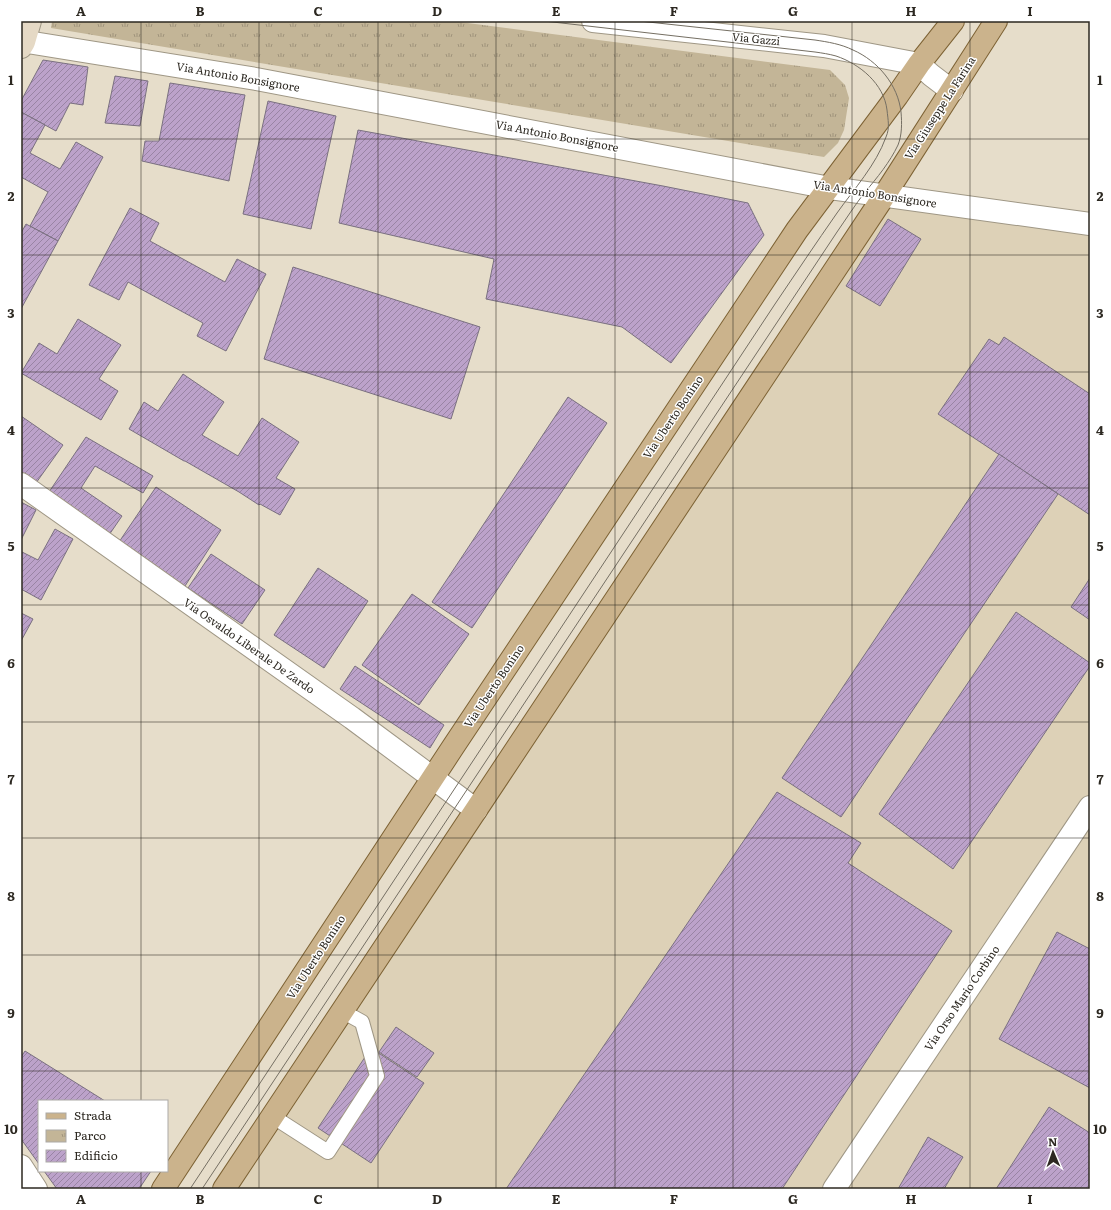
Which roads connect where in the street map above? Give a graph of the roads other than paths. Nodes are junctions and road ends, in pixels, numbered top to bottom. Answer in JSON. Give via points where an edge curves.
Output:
{"nodes":[{"id":1,"x":30,"y":21,"type":"edge"},
{"id":2,"x":593,"y":21,"type":"edge"},
{"id":3,"x":953,"y":21,"type":"edge"},
{"id":4,"x":996,"y":21,"type":"edge"},
{"id":5,"x":22,"y":43,"type":"edge"},
{"id":6,"x":919,"y":64,"type":"junction"},
{"id":7,"x":952,"y":91,"type":"junction"},
{"id":8,"x":830,"y":188,"type":"junction"},
{"id":9,"x":884,"y":196,"type":"junction"},
{"id":10,"x":1090,"y":224,"type":"edge"},
{"id":11,"x":21,"y":484,"type":"edge"},
{"id":12,"x":433,"y":778,"type":"junction"},
{"id":13,"x":1090,"y":807,"type":"edge"},
{"id":14,"x":476,"y":810,"type":"junction"},
{"id":15,"x":342,"y":1011,"type":"junction"},
{"id":16,"x":272,"y":1116,"type":"junction"},
{"id":17,"x":21,"y":1166,"type":"edge"},
{"id":18,"x":36,"y":1189,"type":"edge"},
{"id":19,"x":163,"y":1189,"type":"edge"},
{"id":20,"x":224,"y":1189,"type":"edge"},
{"id":21,"x":834,"y":1189,"type":"edge"}],
"edges":[{"from":1,"to":5,"type":"main road"},
{"from":2,"to":6,"type":"street","name":"Via Gazzi","via":[[824,46]]},
{"from":3,"to":6,"type":"main road"},
{"from":4,"to":7,"type":"main road","name":"Via Giuseppe La Farina"},
{"from":5,"to":8,"type":"street","name":"Via Antonio Bonsignore","via":[[256,79]]},
{"from":6,"to":7,"type":"street"},
{"from":6,"to":8,"type":"main road"},
{"from":7,"to":9,"type":"main road","name":"Via Giuseppe La Farina"},
{"from":8,"to":9,"type":"street","name":"Via Antonio Bonsignore"},
{"from":8,"to":12,"type":"main road","name":"Via Uberto Bonino","via":[[797,230]]},
{"from":9,"to":10,"type":"street","name":"Via Antonio Bonsignore"},
{"from":9,"to":14,"type":"main road"},
{"from":11,"to":12,"type":"street","name":"Via Osvaldo Liberale De Zardo"},
{"from":12,"to":14,"type":"street","name":"Via Osvaldo Liberale De Zardo"},
{"from":12,"to":19,"type":"main road","name":"Via Uberto Bonino"},
{"from":13,"to":21,"type":"street","name":"Via Orso Mario Corbino"},
{"from":14,"to":15,"type":"main road"},
{"from":15,"to":16,"type":"main road"},
{"from":15,"to":16,"type":"lane","via":[[362,1022],[376,1076],[328,1152]]},
{"from":16,"to":20,"type":"main road"},
{"from":17,"to":18,"type":"street"}]}
